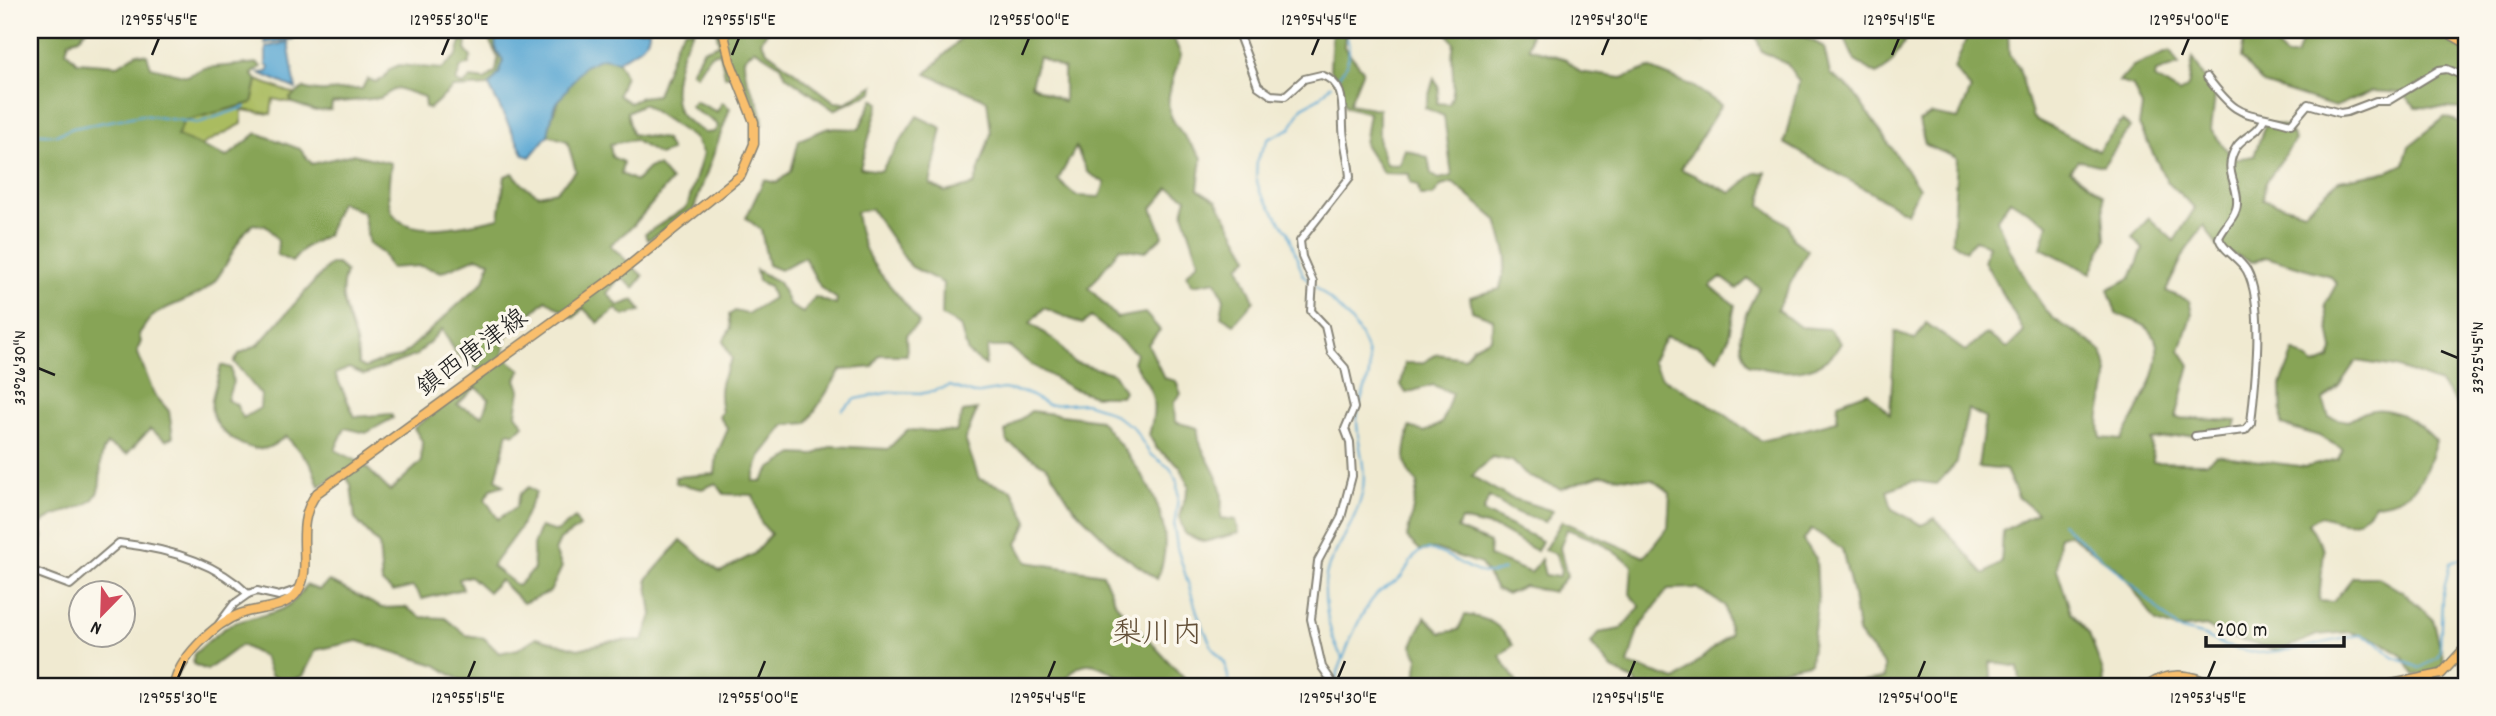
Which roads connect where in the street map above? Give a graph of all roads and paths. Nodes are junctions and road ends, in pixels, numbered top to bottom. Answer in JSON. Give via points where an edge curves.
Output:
{"nodes":[{"id":1,"x":723,"y":30,"type":"edge"},
{"id":2,"x":1237,"y":30,"type":"edge"},
{"id":3,"x":2445,"y":30,"type":"edge"},
{"id":4,"x":2466,"y":42,"type":"edge"},
{"id":5,"x":2207,"y":76,"type":"dead end"},
{"id":6,"x":2466,"y":77,"type":"edge"},
{"id":7,"x":2264,"y":119,"type":"junction"},
{"id":8,"x":2195,"y":436,"type":"dead end"},
{"id":9,"x":30,"y":570,"type":"edge"},
{"id":10,"x":299,"y":589,"type":"junction"},
{"id":11,"x":248,"y":593,"type":"junction"},
{"id":12,"x":217,"y":629,"type":"junction"},
{"id":13,"x":2466,"y":647,"type":"edge"},
{"id":14,"x":174,"y":686,"type":"edge"},
{"id":15,"x":1335,"y":686,"type":"edge"},
{"id":16,"x":2147,"y":686,"type":"edge"},
{"id":17,"x":2213,"y":686,"type":"edge"},
{"id":18,"x":2382,"y":686,"type":"edge"}],
"edges":[{"from":1,"to":10,"type":"main road","name":"鎮西唐津線","via":[[754,122],[754,144],[741,174],[621,272],[317,493],[304,517],[304,571]]},
{"from":2,"to":15,"type":"street","via":[[1263,91],[1285,96],[1304,79],[1321,75],[1334,82],[1344,107],[1350,177],[1304,234],[1300,249],[1313,282],[1311,311],[1325,326],[1331,352],[1345,368],[1354,408],[1345,429],[1352,476],[1340,518],[1318,561],[1311,619],[1322,667]]},
{"from":3,"to":4,"type":"highway"},
{"from":5,"to":7,"type":"street","via":[[2228,104],[2245,115]]},
{"from":6,"to":7,"type":"street","via":[[2439,70],[2388,101],[2340,113],[2308,104],[2291,124]]},
{"from":7,"to":8,"type":"street","via":[[2255,134],[2238,146],[2229,172],[2236,210],[2219,238],[2246,269],[2252,287],[2257,327],[2252,423],[2245,430]]},
{"from":9,"to":11,"type":"street","via":[[70,585],[119,543],[169,550]]},
{"from":10,"to":11,"type":"street","via":[[279,596]]},
{"from":10,"to":12,"type":"main road","via":[[286,602],[238,615]]},
{"from":11,"to":12,"type":"street"},
{"from":12,"to":14,"type":"main road","via":[[187,657]]},
{"from":13,"to":18,"type":"main road","via":[[2441,674]]},
{"from":16,"to":17,"type":"main road","via":[[2180,675]]}]}
